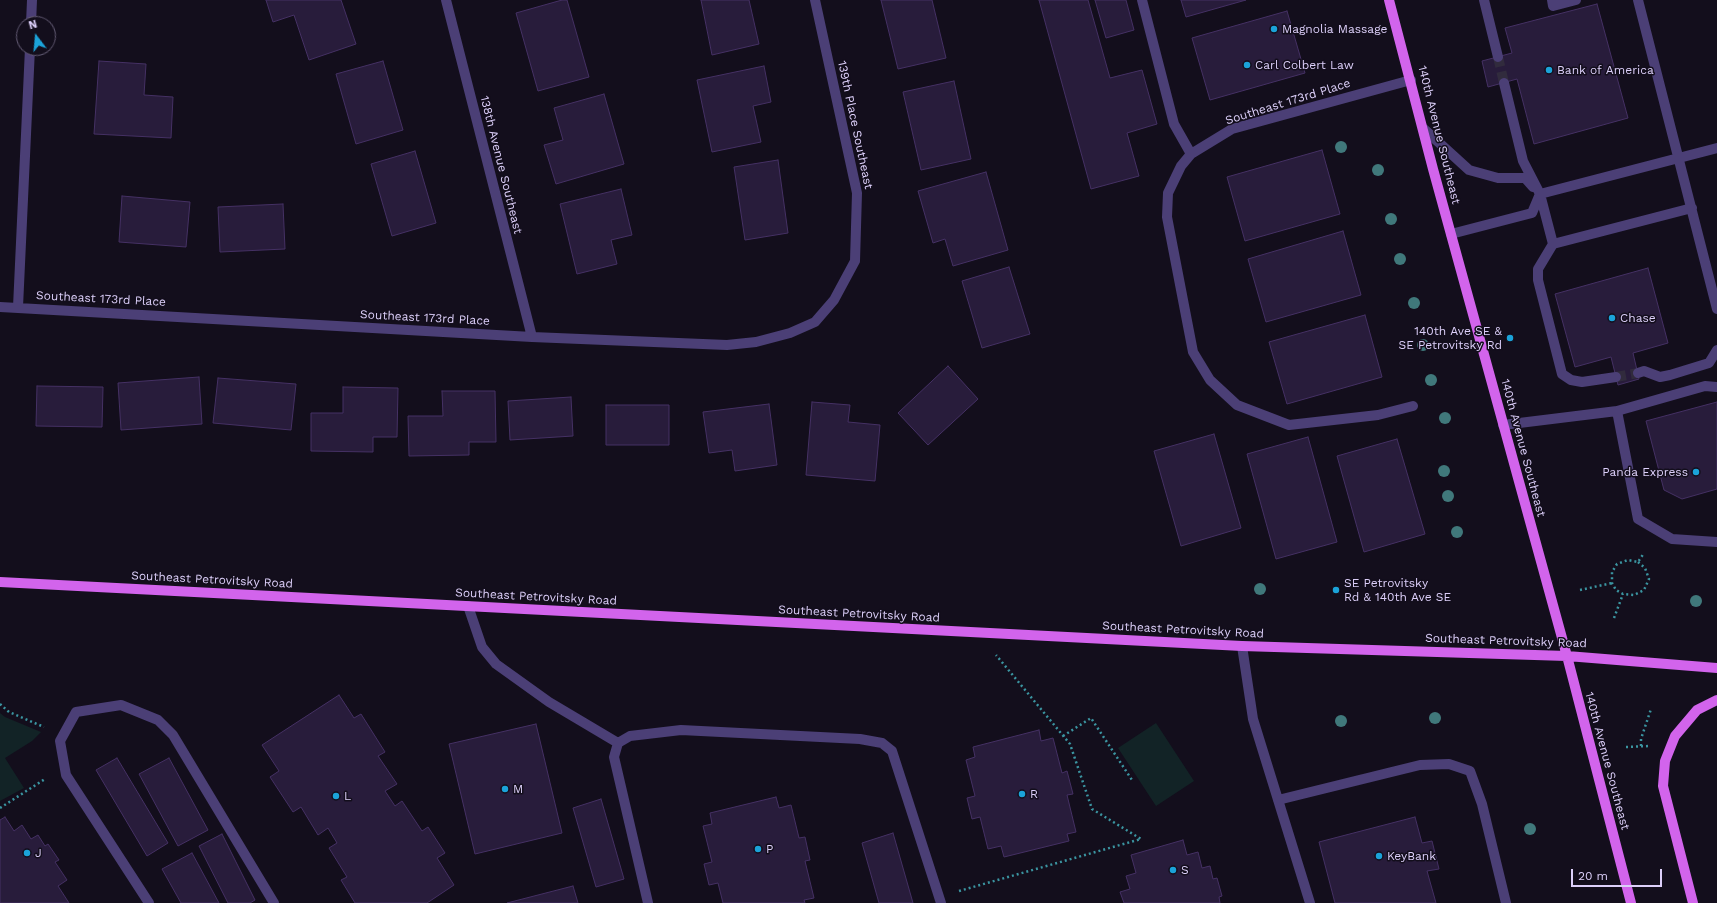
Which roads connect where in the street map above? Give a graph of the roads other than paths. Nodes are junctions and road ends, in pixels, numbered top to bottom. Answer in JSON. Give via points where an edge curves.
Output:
{"nodes":[{"id":1,"x":32,"y":0,"type":"edge"},
{"id":2,"x":446,"y":0,"type":"edge"},
{"id":3,"x":815,"y":0,"type":"edge"},
{"id":4,"x":1142,"y":0,"type":"edge"},
{"id":5,"x":1389,"y":0,"type":"edge"},
{"id":6,"x":1484,"y":0,"type":"edge"},
{"id":7,"x":1552,"y":0,"type":"edge"},
{"id":8,"x":1576,"y":0,"type":"edge"},
{"id":9,"x":1638,"y":0,"type":"edge"},
{"id":10,"x":31,"y":16,"type":"edge"},
{"id":11,"x":30,"y":56,"type":"edge"},
{"id":12,"x":1498,"y":57,"type":"tunnel mouth"},
{"id":13,"x":1411,"y":80,"type":"junction"},
{"id":14,"x":1504,"y":83,"type":"tunnel mouth"},
{"id":15,"x":1424,"y":130,"type":"junction"},
{"id":16,"x":1717,"y":148,"type":"edge"},
{"id":17,"x":1191,"y":154,"type":"junction"},
{"id":18,"x":1679,"y":158,"type":"junction"},
{"id":19,"x":1540,"y":194,"type":"junction"},
{"id":20,"x":1692,"y":208,"type":"junction"},
{"id":21,"x":1451,"y":234,"type":"junction"},
{"id":22,"x":1553,"y":244,"type":"junction"},
{"id":23,"x":834,"y":300,"type":"joint"},
{"id":24,"x":0,"y":307,"type":"edge"},
{"id":25,"x":18,"y":308,"type":"junction"},
{"id":26,"x":1717,"y":308,"type":"edge"},
{"id":27,"x":532,"y":337,"type":"junction"},
{"id":28,"x":1717,"y":350,"type":"edge"},
{"id":29,"x":1638,"y":373,"type":"tunnel mouth"},
{"id":30,"x":1616,"y":377,"type":"tunnel mouth"},
{"id":31,"x":1717,"y":386,"type":"edge"},
{"id":32,"x":1413,"y":406,"type":"dead end"},
{"id":33,"x":1617,"y":411,"type":"junction"},
{"id":34,"x":1503,"y":425,"type":"junction"},
{"id":35,"x":1717,"y":542,"type":"edge"},
{"id":36,"x":0,"y":582,"type":"edge"},
{"id":37,"x":468,"y":606,"type":"junction"},
{"id":38,"x":1242,"y":646,"type":"junction"},
{"id":39,"x":1566,"y":656,"type":"junction"},
{"id":40,"x":1717,"y":668,"type":"edge"},
{"id":41,"x":1717,"y":700,"type":"edge"},
{"id":42,"x":618,"y":743,"type":"junction"},
{"id":43,"x":1278,"y":800,"type":"junction"},
{"id":44,"x":940,"y":900,"type":"edge"},
{"id":45,"x":149,"y":903,"type":"edge"},
{"id":46,"x":274,"y":903,"type":"edge"},
{"id":47,"x":648,"y":903,"type":"edge"},
{"id":48,"x":1310,"y":903,"type":"edge"},
{"id":49,"x":1506,"y":903,"type":"edge"},
{"id":50,"x":1631,"y":903,"type":"edge"},
{"id":51,"x":1693,"y":903,"type":"edge"}],
"edges":[{"from":1,"to":10,"type":"street"},
{"from":2,"to":27,"type":"street","name":"138th Avenue Southeast"},
{"from":3,"to":23,"type":"street","name":"139th Place Southeast","via":[[857,193],[855,261]]},
{"from":4,"to":17,"type":"street","via":[[1174,124]]},
{"from":5,"to":13,"type":"main road","name":"140th Avenue Southeast"},
{"from":6,"to":12,"type":"street"},
{"from":7,"to":8,"type":"street","via":[[1553,6]]},
{"from":9,"to":18,"type":"street"},
{"from":11,"to":25,"type":"street"},
{"from":13,"to":15,"type":"main road","name":"140th Avenue Southeast"},
{"from":13,"to":17,"type":"street","name":"Southeast 173rd Place","via":[[1232,129]]},
{"from":14,"to":19,"type":"street","via":[[1523,160]]},
{"from":15,"to":19,"type":"street","via":[[1469,170],[1498,178],[1524,178]]},
{"from":15,"to":21,"type":"main road","name":"140th Avenue Southeast"},
{"from":16,"to":18,"type":"street"},
{"from":17,"to":32,"type":"street","name":"Southeast 173rd Place","via":[[1181,166],[1168,193],[1167,217],[1193,352],[1210,380],[1237,405],[1289,425],[1378,415]]},
{"from":18,"to":19,"type":"street"},
{"from":18,"to":20,"type":"street"},
{"from":19,"to":21,"type":"street","via":[[1532,213]]},
{"from":19,"to":22,"type":"street"},
{"from":20,"to":22,"type":"street"},
{"from":20,"to":26,"type":"street"},
{"from":21,"to":34,"type":"main road","name":"140th Avenue Southeast"},
{"from":22,"to":30,"type":"street","via":[[1538,269],[1538,280],[1562,374],[1571,380],[1582,382]]},
{"from":23,"to":27,"type":"street","name":"Southeast 173rd Place","via":[[815,322],[790,333],[727,346]]},
{"from":24,"to":25,"type":"street","name":"Southeast 173rd Place"},
{"from":25,"to":27,"type":"street","name":"Southeast 173rd Place"},
{"from":28,"to":29,"type":"street","via":[[1709,363],[1670,375],[1660,377],[1644,371]]},
{"from":31,"to":33,"type":"street","via":[[1705,386]]},
{"from":33,"to":34,"type":"street"},
{"from":33,"to":35,"type":"street","via":[[1638,519],[1672,539]]},
{"from":34,"to":39,"type":"main road","name":"140th Avenue Southeast"},
{"from":36,"to":37,"type":"main road","name":"Southeast Petrovitsky Road"},
{"from":37,"to":38,"type":"main road","name":"Southeast Petrovitsky Road"},
{"from":37,"to":42,"type":"street","via":[[482,647],[496,664],[549,702]]},
{"from":38,"to":39,"type":"main road","name":"Southeast Petrovitsky Road"},
{"from":38,"to":43,"type":"street","via":[[1254,718]]},
{"from":39,"to":40,"type":"main road","name":"Southeast Petrovitsky Road"},
{"from":39,"to":50,"type":"main road","name":"140th Avenue Southeast"},
{"from":41,"to":51,"type":"main road","via":[[1697,710],[1675,736],[1666,761],[1663,786]]},
{"from":42,"to":44,"type":"street","via":[[630,736],[681,730],[860,738],[882,743],[892,751]]},
{"from":42,"to":47,"type":"street","via":[[614,757]]},
{"from":43,"to":48,"type":"street"},
{"from":43,"to":49,"type":"street","via":[[1420,765],[1449,764],[1470,772],[1482,804]]},
{"from":45,"to":46,"type":"street","via":[[66,775],[60,741],[76,712],[121,705],[158,720],[173,735]]}]}
